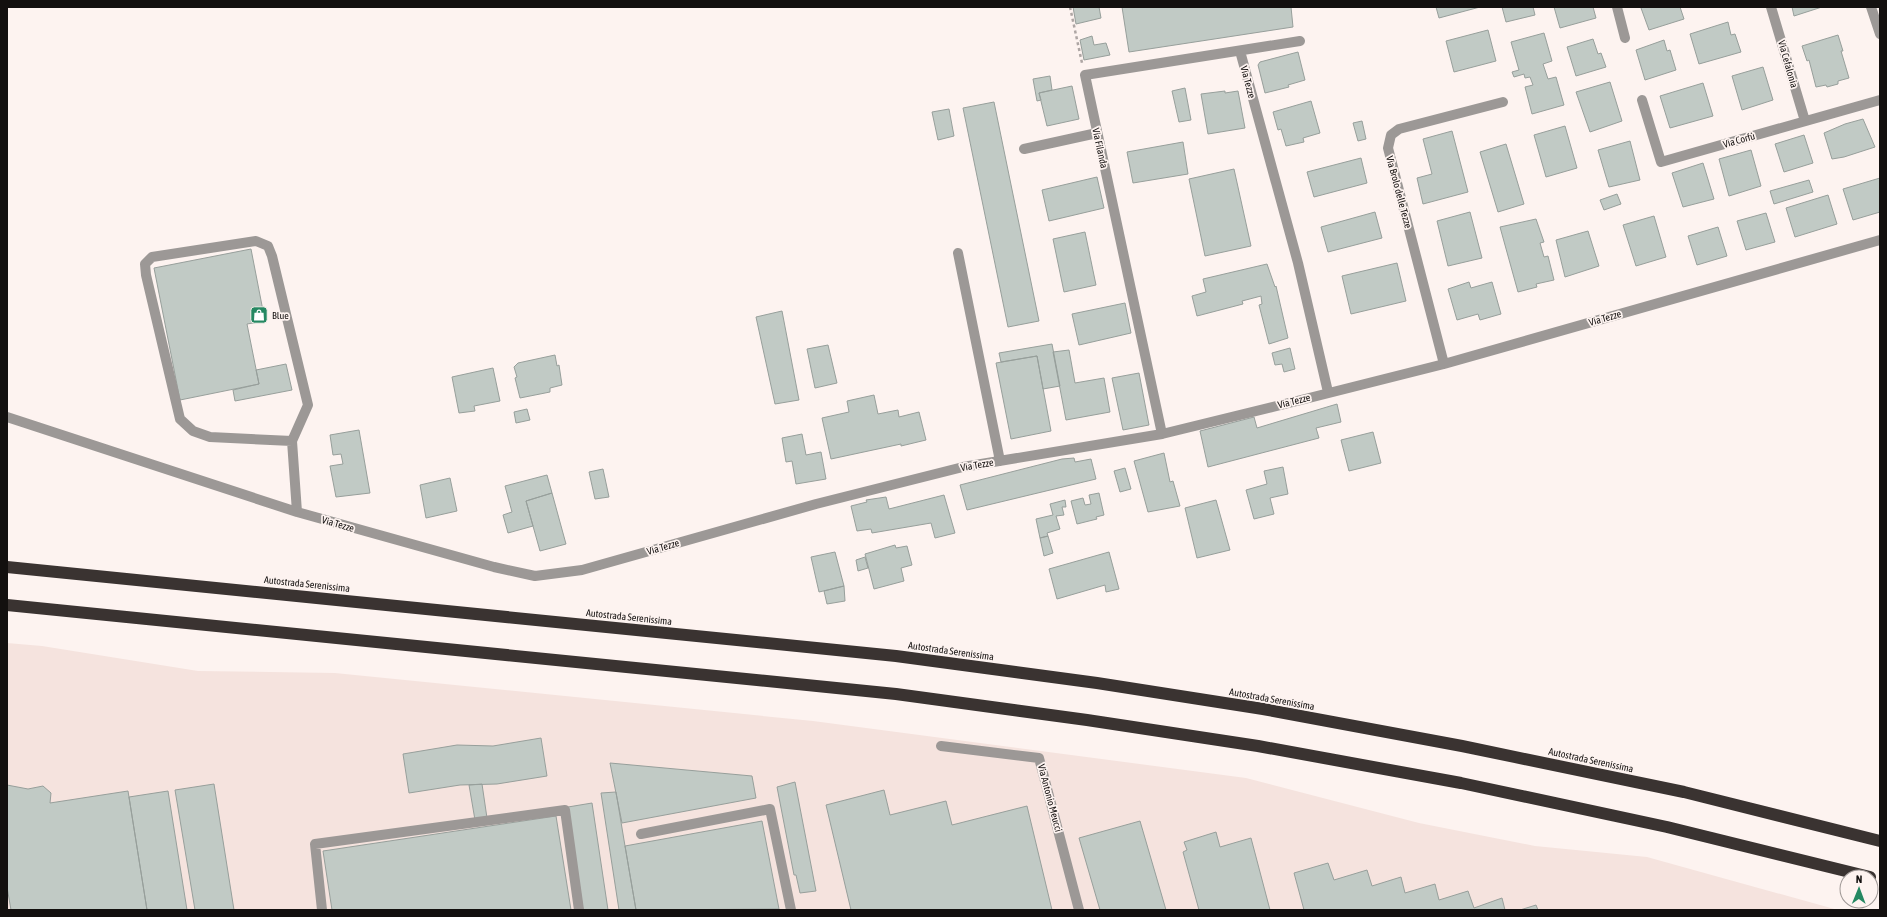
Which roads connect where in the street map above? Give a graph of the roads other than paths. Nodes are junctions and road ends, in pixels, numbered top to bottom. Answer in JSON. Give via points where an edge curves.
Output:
{"nodes":[{"id":1,"x":1617,"y":7,"type":"edge"},
{"id":2,"x":1771,"y":7,"type":"edge"},
{"id":3,"x":1872,"y":7,"type":"edge"},
{"id":4,"x":1880,"y":34,"type":"edge"},
{"id":5,"x":1625,"y":38,"type":"dead end"},
{"id":6,"x":1300,"y":41,"type":"dead end"},
{"id":7,"x":1240,"y":51,"type":"junction"},
{"id":8,"x":1642,"y":100,"type":"dead end"},
{"id":9,"x":1880,"y":100,"type":"edge"},
{"id":10,"x":1503,"y":102,"type":"dead end"},
{"id":11,"x":1805,"y":121,"type":"junction"},
{"id":12,"x":1097,"y":133,"type":"junction"},
{"id":13,"x":1024,"y":149,"type":"dead end"},
{"id":14,"x":1880,"y":240,"type":"edge"},
{"id":15,"x":958,"y":253,"type":"dead end"},
{"id":16,"x":1444,"y":364,"type":"junction"},
{"id":17,"x":1328,"y":392,"type":"junction"},
{"id":18,"x":7,"y":417,"type":"edge"},
{"id":19,"x":1162,"y":434,"type":"junction"},
{"id":20,"x":292,"y":442,"type":"junction"},
{"id":21,"x":1000,"y":461,"type":"junction"},
{"id":22,"x":297,"y":512,"type":"junction"},
{"id":23,"x":7,"y":567,"type":"edge"},
{"id":24,"x":7,"y":605,"type":"edge"},
{"id":25,"x":941,"y":746,"type":"dead end"},
{"id":26,"x":641,"y":834,"type":"dead end"},
{"id":27,"x":1880,"y":841,"type":"edge"},
{"id":28,"x":1839,"y":869,"type":"edge"},
{"id":29,"x":322,"y":910,"type":"edge"},
{"id":30,"x":579,"y":910,"type":"edge"},
{"id":31,"x":792,"y":910,"type":"edge"},
{"id":32,"x":1079,"y":910,"type":"edge"}],
"edges":[{"from":1,"to":5,"type":"street"},
{"from":2,"to":11,"type":"street","name":"Via Cefalonia"},
{"from":3,"to":4,"type":"street"},
{"from":6,"to":7,"type":"street"},
{"from":7,"to":12,"type":"street","name":"Via Filanda","via":[[1085,75]]},
{"from":7,"to":17,"type":"street","name":"Via Tezze","via":[[1298,263]]},
{"from":8,"to":11,"type":"street","name":"Via Corfù","via":[[1661,162]]},
{"from":9,"to":11,"type":"street","name":"Via Corfù"},
{"from":10,"to":16,"type":"street","name":"Via Brolo delle Tezze","via":[[1399,129],[1391,135],[1388,148]]},
{"from":12,"to":13,"type":"street"},
{"from":12,"to":19,"type":"street","name":"Via Filanda"},
{"from":14,"to":16,"type":"street","name":"Via Tezze"},
{"from":15,"to":21,"type":"street"},
{"from":16,"to":17,"type":"street","name":"Via Tezze"},
{"from":17,"to":19,"type":"street","name":"Via Tezze"},
{"from":18,"to":22,"type":"street","name":"Via Tezze"},
{"from":19,"to":21,"type":"street","name":"Via Tezze"},
{"from":20,"to":20,"type":"street","via":[[308,405],[268,246],[256,241],[152,257],[145,264],[146,275],[180,419],[193,431],[210,436]]},
{"from":20,"to":22,"type":"street"},
{"from":21,"to":22,"type":"street","name":"Via Tezze","via":[[964,467],[816,504],[582,570],[535,576]]},
{"from":23,"to":27,"type":"highway","name":"Autostrada Serenissima","via":[[896,656],[1097,683],[1263,709],[1462,746],[1684,792]]},
{"from":24,"to":28,"type":"highway","via":[[872,692],[1087,720],[1258,746],[1461,783],[1667,827]]},
{"from":25,"to":32,"type":"street","name":"Via Antonio Meucci","via":[[1039,758]]},
{"from":26,"to":31,"type":"street","via":[[770,809]]},
{"from":29,"to":30,"type":"street","via":[[315,844],[565,810]]}]}
